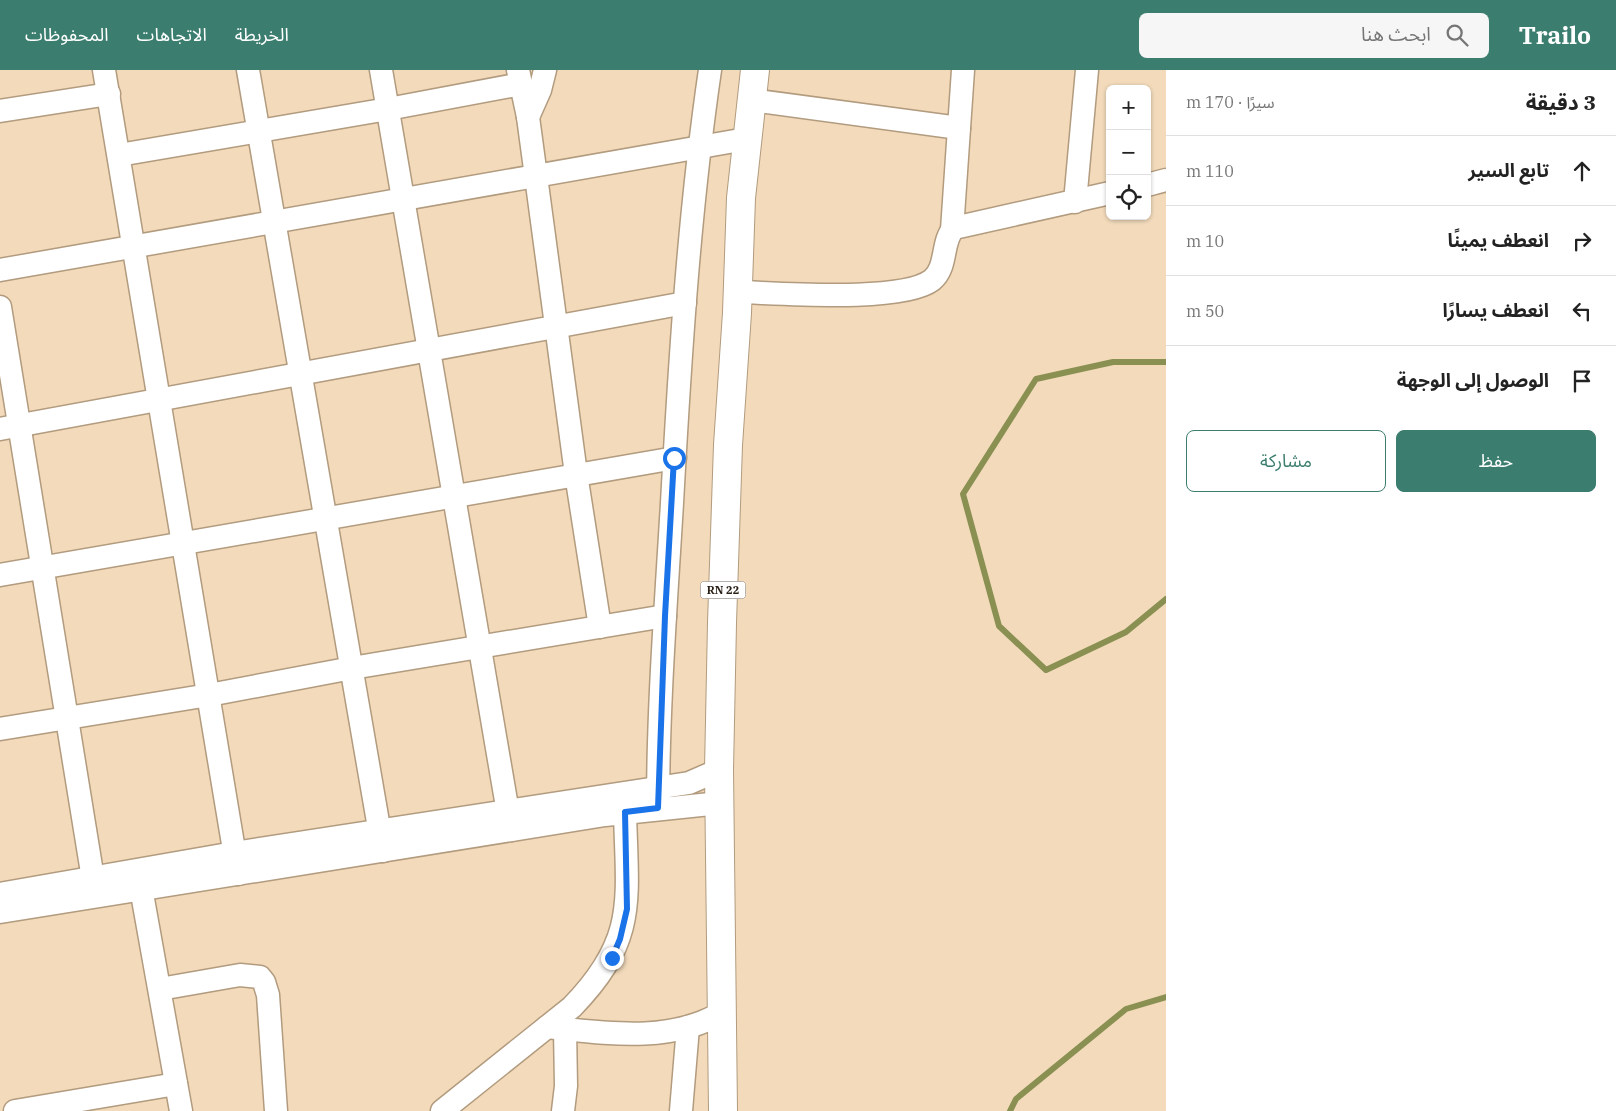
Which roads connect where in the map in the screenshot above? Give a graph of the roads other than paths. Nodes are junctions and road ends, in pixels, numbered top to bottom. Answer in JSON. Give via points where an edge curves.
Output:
{"nodes":[{"id":1,"x":104,"y":70,"type":"edge"},
{"id":2,"x":248,"y":70,"type":"edge"},
{"id":3,"x":381,"y":70,"type":"edge"},
{"id":4,"x":544,"y":70,"type":"edge"},
{"id":5,"x":710,"y":70,"type":"edge"},
{"id":6,"x":755,"y":70,"type":"edge"},
{"id":7,"x":963,"y":70,"type":"edge"},
{"id":8,"x":1087,"y":70,"type":"edge"},
{"id":9,"x":520,"y":77,"type":"edge"},
{"id":10,"x":108,"y":94,"type":"junction"},
{"id":11,"x":751,"y":100,"type":"junction"},
{"id":12,"x":388,"y":109,"type":"junction"},
{"id":13,"x":0,"y":111,"type":"edge"},
{"id":14,"x":528,"y":117,"type":"junction"},
{"id":15,"x":959,"y":128,"type":"junction"},
{"id":16,"x":259,"y":131,"type":"junction"},
{"id":17,"x":746,"y":139,"type":"junction"},
{"id":18,"x":699,"y":146,"type":"junction"},
{"id":19,"x":119,"y":155,"type":"junction"},
{"id":20,"x":536,"y":176,"type":"junction"},
{"id":21,"x":1166,"y":180,"type":"edge"},
{"id":22,"x":1151,"y":184,"type":"edge"},
{"id":23,"x":1106,"y":195,"type":"edge"},
{"id":24,"x":404,"y":200,"type":"junction"},
{"id":25,"x":1075,"y":202,"type":"junction"},
{"id":26,"x":275,"y":222,"type":"junction"},
{"id":27,"x":952,"y":230,"type":"junction"},
{"id":28,"x":134,"y":246,"type":"junction"},
{"id":29,"x":0,"y":270,"type":"edge"},
{"id":30,"x":738,"y":292,"type":"junction"},
{"id":31,"x":685,"y":303,"type":"junction"},
{"id":32,"x":0,"y":311,"type":"edge"},
{"id":33,"x":556,"y":328,"type":"junction"},
{"id":34,"x":430,"y":350,"type":"junction"},
{"id":35,"x":301,"y":373,"type":"junction"},
{"id":36,"x":160,"y":399,"type":"junction"},
{"id":37,"x":10,"y":428,"type":"edge"},
{"id":38,"x":674,"y":458,"type":"junction"},
{"id":39,"x":576,"y":474,"type":"junction"},
{"id":40,"x":456,"y":496,"type":"junction"},
{"id":41,"x":326,"y":518,"type":"junction"},
{"id":42,"x":185,"y":544,"type":"junction"},
{"id":43,"x":41,"y":567,"type":"junction"},
{"id":44,"x":0,"y":574,"type":"edge"},
{"id":45,"x":665,"y":616,"type":"junction"},
{"id":46,"x":600,"y":627,"type":"junction"},
{"id":47,"x":480,"y":647,"type":"junction"},
{"id":48,"x":352,"y":668,"type":"junction"},
{"id":49,"x":209,"y":695,"type":"junction"},
{"id":50,"x":66,"y":717,"type":"junction"},
{"id":51,"x":0,"y":729,"type":"edge"},
{"id":52,"x":719,"y":770,"type":"junction"},
{"id":53,"x":658,"y":798,"type":"junction"},
{"id":54,"x":720,"y":803,"type":"junction"},
{"id":55,"x":625,"y":812,"type":"junction"},
{"id":56,"x":509,"y":820,"type":"junction"},
{"id":57,"x":381,"y":841,"type":"junction"},
{"id":58,"x":236,"y":864,"type":"junction"},
{"id":59,"x":94,"y":886,"type":"junction"},
{"id":60,"x":141,"y":888,"type":"junction"},
{"id":61,"x":0,"y":894,"type":"edge"},
{"id":62,"x":0,"y":912,"type":"edge"},
{"id":63,"x":160,"y":989,"type":"junction"},
{"id":64,"x":722,"y":1012,"type":"junction"},
{"id":65,"x":688,"y":1027,"type":"junction"},
{"id":66,"x":556,"y":1028,"type":"junction"},
{"id":67,"x":176,"y":1084,"type":"junction"},
{"id":68,"x":15,"y":1111,"type":"edge"},
{"id":69,"x":181,"y":1111,"type":"edge"},
{"id":70,"x":276,"y":1111,"type":"edge"},
{"id":71,"x":442,"y":1111,"type":"edge"},
{"id":72,"x":563,"y":1111,"type":"edge"},
{"id":73,"x":681,"y":1111,"type":"edge"},
{"id":74,"x":723,"y":1111,"type":"edge"}],
"edges":[{"from":1,"to":10,"type":"street"},
{"from":2,"to":16,"type":"street"},
{"from":3,"to":12,"type":"street"},
{"from":4,"to":14,"type":"street","via":[[540,90]]},
{"from":5,"to":18,"type":"street"},
{"from":6,"to":11,"type":"main road","number":"RN 22"},
{"from":7,"to":15,"type":"street"},
{"from":8,"to":25,"type":"street"},
{"from":9,"to":12,"type":"street"},
{"from":9,"to":14,"type":"street"},
{"from":10,"to":13,"type":"street"},
{"from":10,"to":19,"type":"street"},
{"from":11,"to":15,"type":"street"},
{"from":11,"to":17,"type":"main road","number":"RN 22"},
{"from":12,"to":16,"type":"street"},
{"from":12,"to":24,"type":"street"},
{"from":14,"to":20,"type":"street"},
{"from":15,"to":27,"type":"street"},
{"from":16,"to":19,"type":"street"},
{"from":16,"to":26,"type":"street"},
{"from":17,"to":18,"type":"street"},
{"from":17,"to":30,"type":"main road","number":"RN 22"},
{"from":18,"to":20,"type":"street"},
{"from":18,"to":31,"type":"street"},
{"from":19,"to":28,"type":"street"},
{"from":20,"to":24,"type":"street"},
{"from":20,"to":33,"type":"street"},
{"from":21,"to":22,"type":"street"},
{"from":23,"to":25,"type":"street"},
{"from":24,"to":26,"type":"street"},
{"from":24,"to":34,"type":"street"},
{"from":25,"to":27,"type":"street"},
{"from":26,"to":28,"type":"street"},
{"from":26,"to":35,"type":"street"},
{"from":27,"to":30,"type":"street","via":[[936,274],[922,284],[892,291],[843,295]]},
{"from":28,"to":29,"type":"street"},
{"from":28,"to":36,"type":"street"},
{"from":30,"to":52,"type":"main road","number":"RN 22","via":[[728,445]]},
{"from":31,"to":33,"type":"street"},
{"from":31,"to":38,"type":"street"},
{"from":32,"to":37,"type":"street"},
{"from":33,"to":34,"type":"street"},
{"from":33,"to":39,"type":"street"},
{"from":34,"to":35,"type":"street"},
{"from":34,"to":40,"type":"street"},
{"from":35,"to":36,"type":"street"},
{"from":35,"to":41,"type":"street"},
{"from":36,"to":37,"type":"street"},
{"from":36,"to":42,"type":"street"},
{"from":37,"to":43,"type":"street"},
{"from":38,"to":39,"type":"street"},
{"from":38,"to":45,"type":"street"},
{"from":39,"to":40,"type":"street"},
{"from":39,"to":46,"type":"street"},
{"from":40,"to":41,"type":"street"},
{"from":40,"to":47,"type":"street"},
{"from":41,"to":42,"type":"street"},
{"from":41,"to":48,"type":"street"},
{"from":42,"to":43,"type":"street"},
{"from":42,"to":49,"type":"street"},
{"from":43,"to":44,"type":"street"},
{"from":43,"to":50,"type":"street"},
{"from":45,"to":46,"type":"street"},
{"from":45,"to":53,"type":"street"},
{"from":46,"to":47,"type":"street"},
{"from":47,"to":48,"type":"street"},
{"from":47,"to":56,"type":"street"},
{"from":48,"to":49,"type":"street"},
{"from":48,"to":57,"type":"street"},
{"from":49,"to":50,"type":"street"},
{"from":49,"to":58,"type":"street"},
{"from":50,"to":51,"type":"street"},
{"from":50,"to":59,"type":"street"},
{"from":52,"to":53,"type":"street"},
{"from":52,"to":54,"type":"main road","number":"RN 22"},
{"from":53,"to":54,"type":"street"},
{"from":53,"to":55,"type":"street"},
{"from":53,"to":56,"type":"street"},
{"from":54,"to":64,"type":"main road","number":"RN 22"},
{"from":55,"to":56,"type":"street"},
{"from":55,"to":66,"type":"street","via":[[627,909],[620,939],[612,958]]},
{"from":56,"to":57,"type":"street"},
{"from":57,"to":58,"type":"street"},
{"from":58,"to":59,"type":"street"},
{"from":58,"to":60,"type":"street"},
{"from":59,"to":60,"type":"street"},
{"from":59,"to":61,"type":"street"},
{"from":59,"to":62,"type":"street"},
{"from":60,"to":63,"type":"street"},
{"from":63,"to":67,"type":"street"},
{"from":63,"to":70,"type":"street","via":[[249,974],[260,977],[268,995]]},
{"from":64,"to":65,"type":"street"},
{"from":64,"to":74,"type":"main road","number":"RN 22"},
{"from":65,"to":66,"type":"street","via":[[650,1033]]},
{"from":65,"to":73,"type":"street"},
{"from":66,"to":71,"type":"street"},
{"from":66,"to":72,"type":"street","via":[[566,1086]]},
{"from":67,"to":68,"type":"street"},
{"from":67,"to":69,"type":"street"}]}
